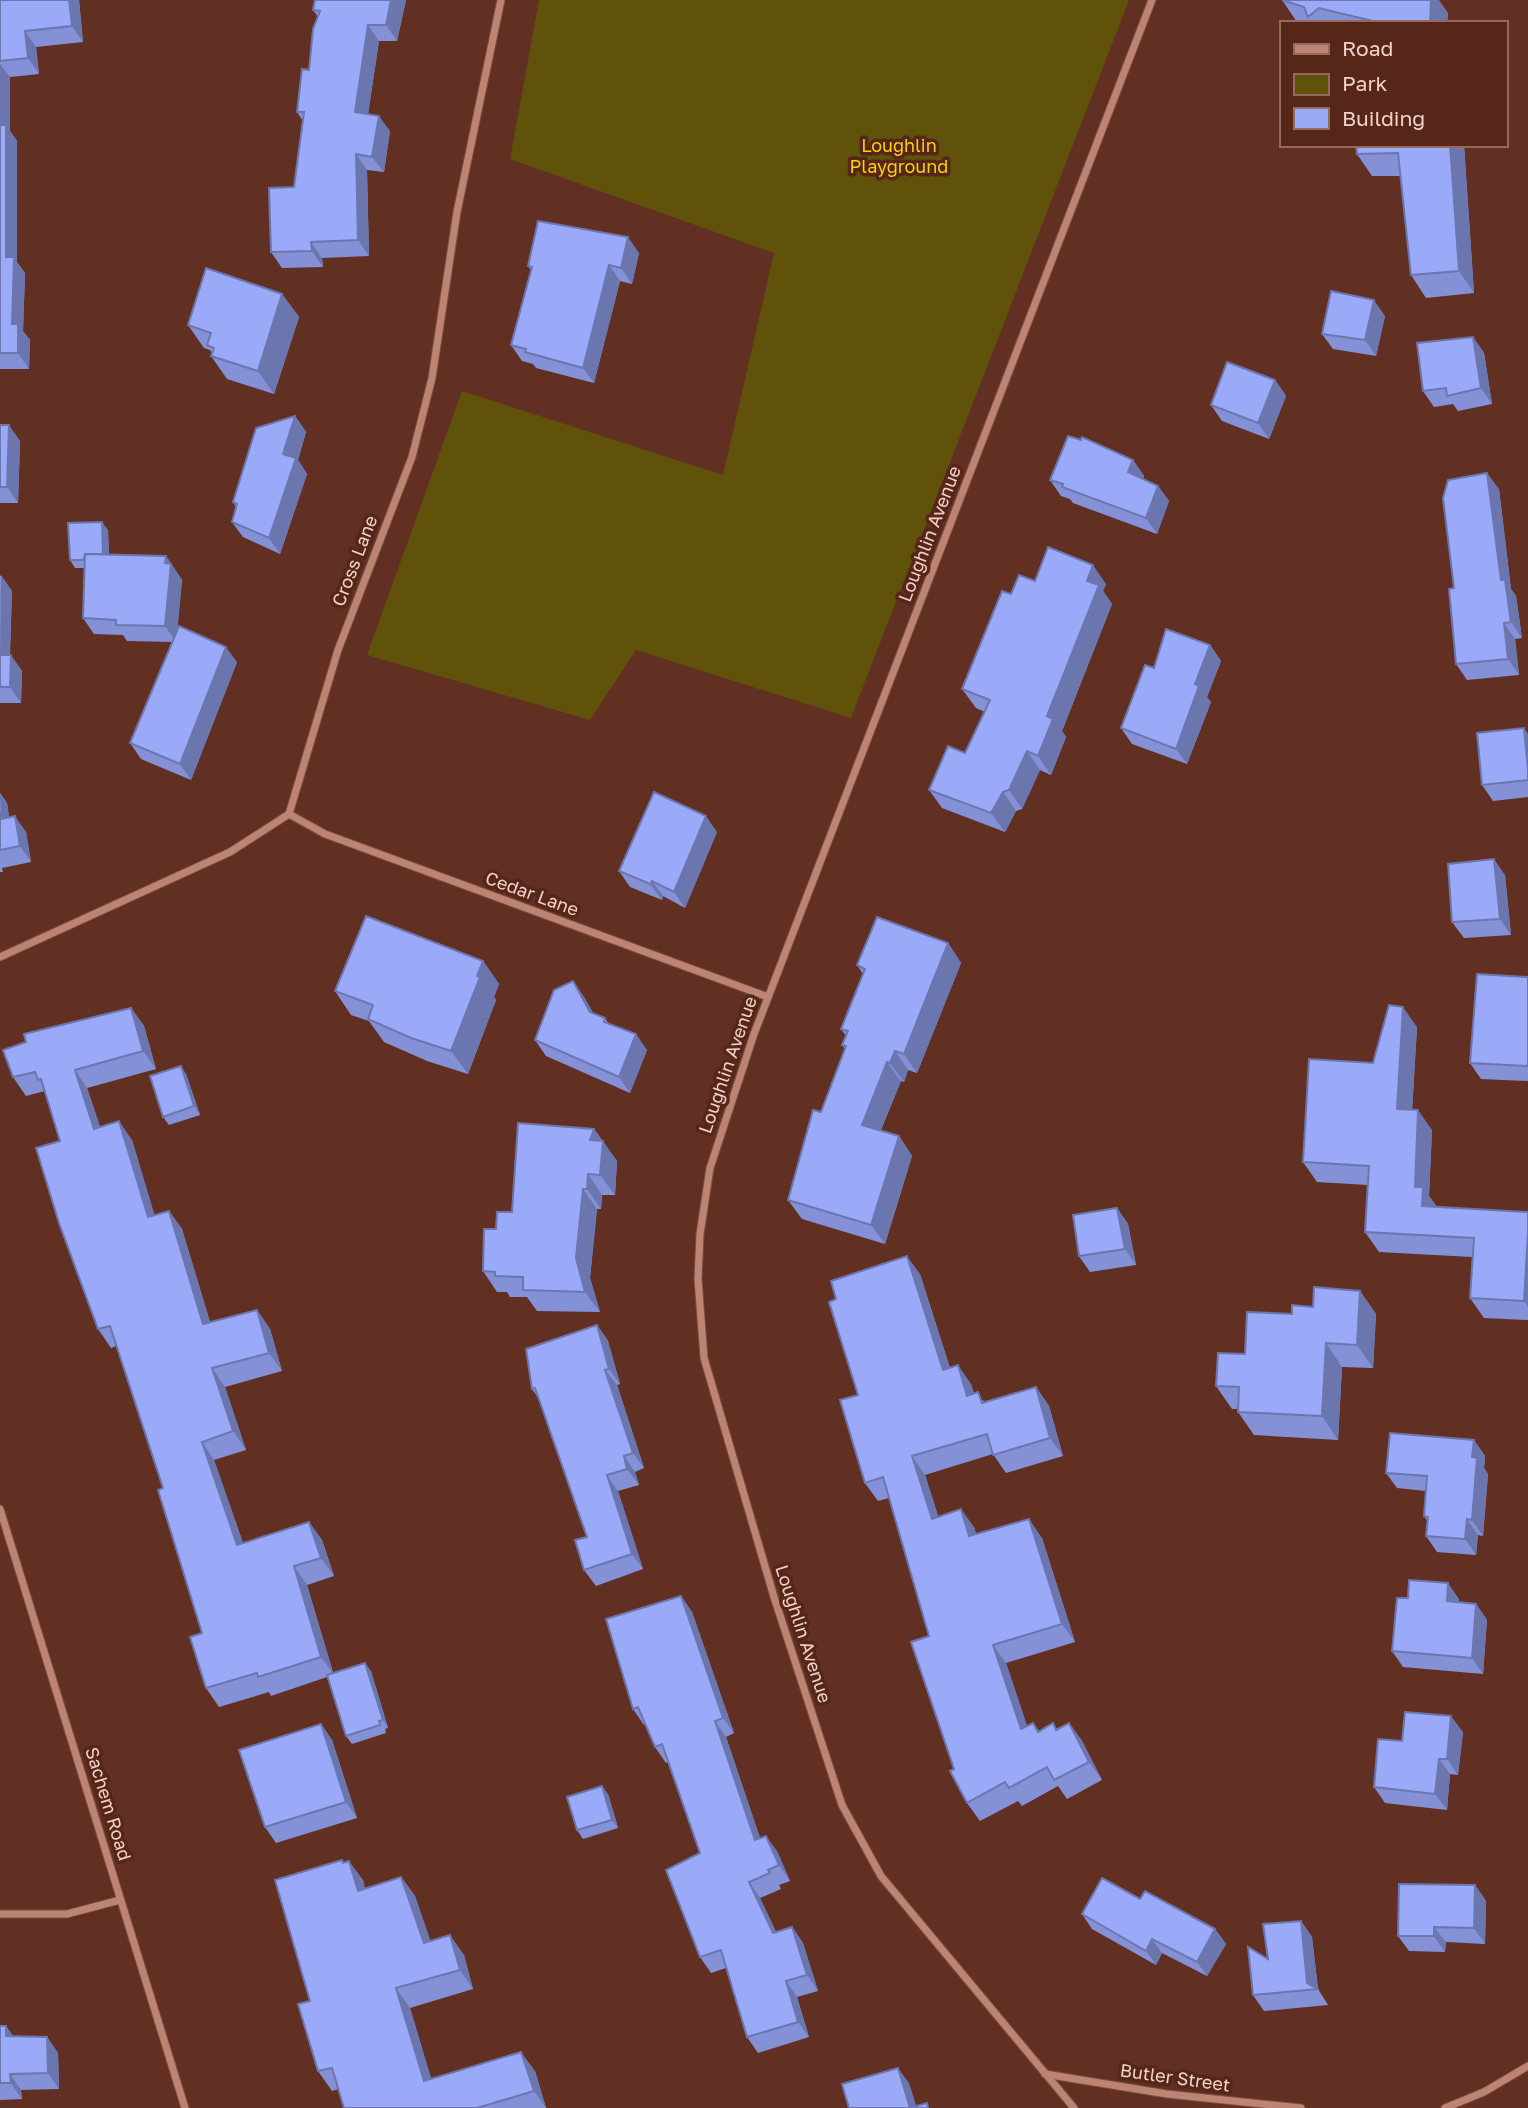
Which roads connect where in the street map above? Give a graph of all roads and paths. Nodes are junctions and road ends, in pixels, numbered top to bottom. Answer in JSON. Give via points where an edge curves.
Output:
{"nodes":[{"id":1,"x":501,"y":0,"type":"edge"},
{"id":2,"x":1152,"y":0,"type":"edge"},
{"id":3,"x":289,"y":814,"type":"junction"},
{"id":4,"x":0,"y":957,"type":"edge"},
{"id":5,"x":768,"y":997,"type":"junction"},
{"id":6,"x":0,"y":1509,"type":"edge"},
{"id":7,"x":120,"y":1900,"type":"junction"},
{"id":8,"x":0,"y":1914,"type":"edge"},
{"id":9,"x":1528,"y":2066,"type":"edge"},
{"id":10,"x":1045,"y":2074,"type":"junction"},
{"id":11,"x":185,"y":2108,"type":"edge"},
{"id":12,"x":1074,"y":2108,"type":"edge"},
{"id":13,"x":1301,"y":2108,"type":"edge"},
{"id":14,"x":1445,"y":2108,"type":"edge"}],
"edges":[{"from":1,"to":3,"type":"street","name":"Cross Lane","via":[[457,212],[432,378],[412,457],[338,650]]},
{"from":2,"to":5,"type":"street","name":"Loughlin Avenue"},
{"from":3,"to":4,"type":"street","via":[[230,852]]},
{"from":3,"to":5,"type":"street","name":"Cedar Lane","via":[[325,834]]},
{"from":5,"to":10,"type":"street","name":"Loughlin Avenue","via":[[710,1168],[698,1279],[704,1358],[774,1597],[842,1805],[881,1876]]},
{"from":6,"to":7,"type":"street","name":"Sachem Road"},
{"from":7,"to":8,"type":"street","via":[[67,1914]]},
{"from":7,"to":11,"type":"street","name":"Sachem Road"},
{"from":9,"to":14,"type":"street"},
{"from":10,"to":12,"type":"street","name":"Loughlin Avenue"},
{"from":10,"to":13,"type":"street","name":"Butler Street","via":[[1167,2094]]}]}
